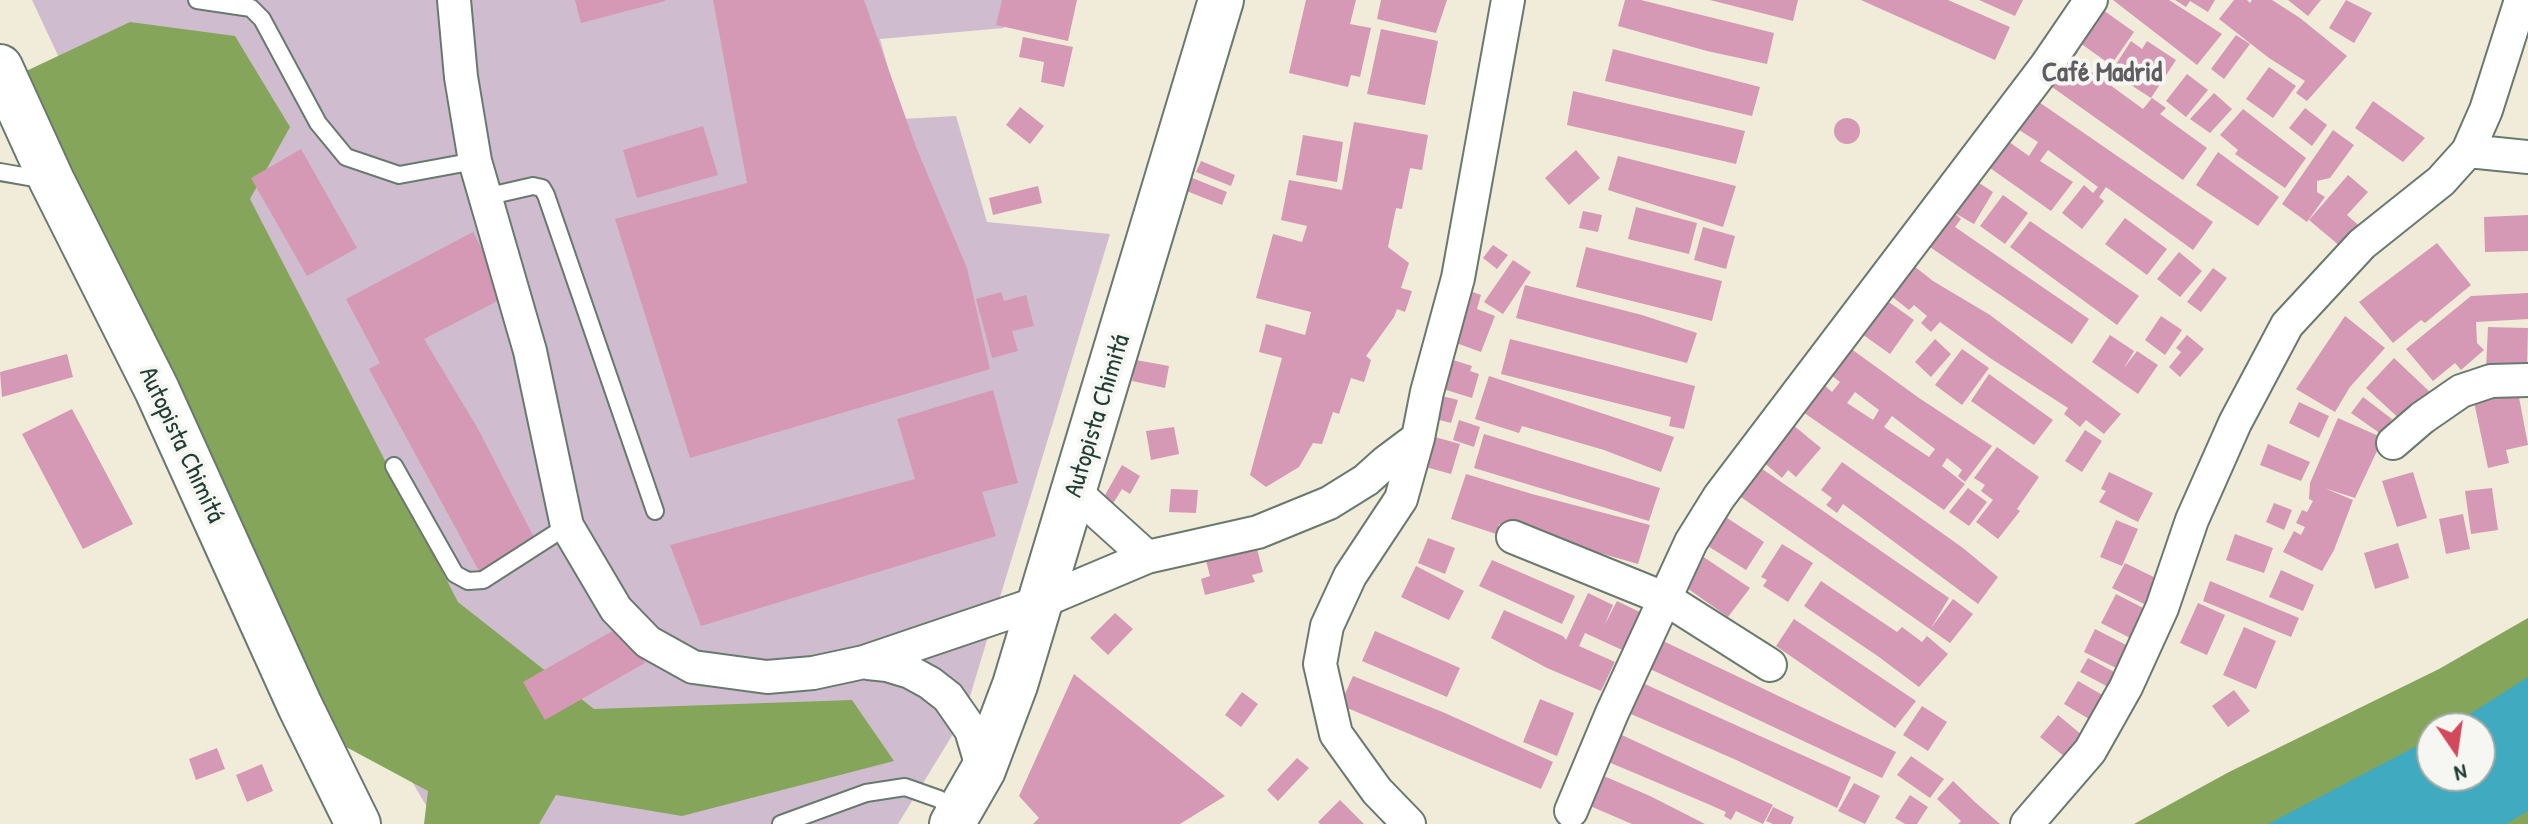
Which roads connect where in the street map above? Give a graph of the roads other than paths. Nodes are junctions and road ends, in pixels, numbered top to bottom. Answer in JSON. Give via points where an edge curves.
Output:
{"nodes":[{"id":1,"x":197,"y":0,"type":"edge"},
{"id":2,"x":454,"y":0,"type":"edge"},
{"id":3,"x":1221,"y":0,"type":"edge"},
{"id":4,"x":1508,"y":0,"type":"edge"},
{"id":5,"x":2091,"y":0,"type":"edge"},
{"id":6,"x":2521,"y":0,"type":"edge"},
{"id":7,"x":0,"y":67,"type":"edge"},
{"id":8,"x":2468,"y":151,"type":"junction"},
{"id":9,"x":2528,"y":157,"type":"edge"},
{"id":10,"x":475,"y":161,"type":"junction"},
{"id":11,"x":0,"y":172,"type":"edge"},
{"id":12,"x":52,"y":181,"type":"junction"},
{"id":13,"x":485,"y":197,"type":"junction"},
{"id":14,"x":2528,"y":380,"type":"edge"},
{"id":15,"x":1418,"y":438,"type":"junction"},
{"id":16,"x":2393,"y":443,"type":"dead end"},
{"id":17,"x":394,"y":466,"type":"dead end"},
{"id":18,"x":1075,"y":492,"type":"junction"},
{"id":19,"x":655,"y":511,"type":"dead end"},
{"id":20,"x":567,"y":526,"type":"junction"},
{"id":21,"x":1513,"y":537,"type":"dead end"},
{"id":22,"x":1147,"y":557,"type":"junction"},
{"id":23,"x":1666,"y":599,"type":"junction"},
{"id":24,"x":1038,"y":603,"type":"junction"},
{"id":25,"x":864,"y":662,"type":"junction"},
{"id":26,"x":1770,"y":665,"type":"dead end"},
{"id":27,"x":983,"y":770,"type":"junction"},
{"id":28,"x":1571,"y":811,"type":"dead end"},
{"id":29,"x":956,"y":819,"type":"edge"},
{"id":30,"x":358,"y":824,"type":"edge"},
{"id":31,"x":781,"y":824,"type":"edge"},
{"id":32,"x":1409,"y":824,"type":"edge"},
{"id":33,"x":2027,"y":824,"type":"edge"}],
"edges":[{"from":1,"to":10,"type":"lane","via":[[251,8],[262,19],[318,123],[346,157],[399,175]]},
{"from":2,"to":10,"type":"street"},
{"from":3,"to":18,"type":"highway","name":"Autopista Chimitá"},
{"from":4,"to":15,"type":"street","via":[[1458,278]]},
{"from":5,"to":23,"type":"street","via":[[1722,491],[1691,542]]},
{"from":6,"to":8,"type":"street"},
{"from":7,"to":12,"type":"highway","name":"Autopista Chimitá"},
{"from":8,"to":9,"type":"street"},
{"from":8,"to":33,"type":"street","via":[[2441,181],[2362,244],[2287,325],[2228,437],[2126,687],[2090,751]]},
{"from":10,"to":13,"type":"street"},
{"from":11,"to":12,"type":"lane"},
{"from":12,"to":30,"type":"highway","name":"Autopista Chimitá","via":[[157,390]]},
{"from":13,"to":19,"type":"lane","via":[[533,186],[546,195]]},
{"from":13,"to":20,"type":"street","via":[[530,351]]},
{"from":14,"to":16,"type":"street","via":[[2491,381],[2461,391]]},
{"from":15,"to":22,"type":"street","via":[[1329,503],[1258,532]]},
{"from":15,"to":32,"type":"street","via":[[1401,499],[1350,576],[1327,626],[1320,664],[1336,734],[1377,791]]},
{"from":17,"to":20,"type":"lane","via":[[455,574],[468,581],[483,580]]},
{"from":18,"to":22,"type":"street"},
{"from":18,"to":24,"type":"highway","name":"Autopista Chimitá"},
{"from":20,"to":25,"type":"street","via":[[616,609],[648,642],[693,667],[767,677]]},
{"from":21,"to":23,"type":"street"},
{"from":22,"to":24,"type":"street"},
{"from":23,"to":26,"type":"street"},
{"from":23,"to":28,"type":"street"},
{"from":24,"to":25,"type":"street"},
{"from":24,"to":27,"type":"highway","name":"Autopista Chimitá"},
{"from":25,"to":27,"type":"street","via":[[910,672],[948,697],[971,730]]},
{"from":27,"to":29,"type":"highway","name":"Autopista Chimitá"},
{"from":29,"to":31,"type":"lane","via":[[939,799],[905,787],[866,793]]}]}
